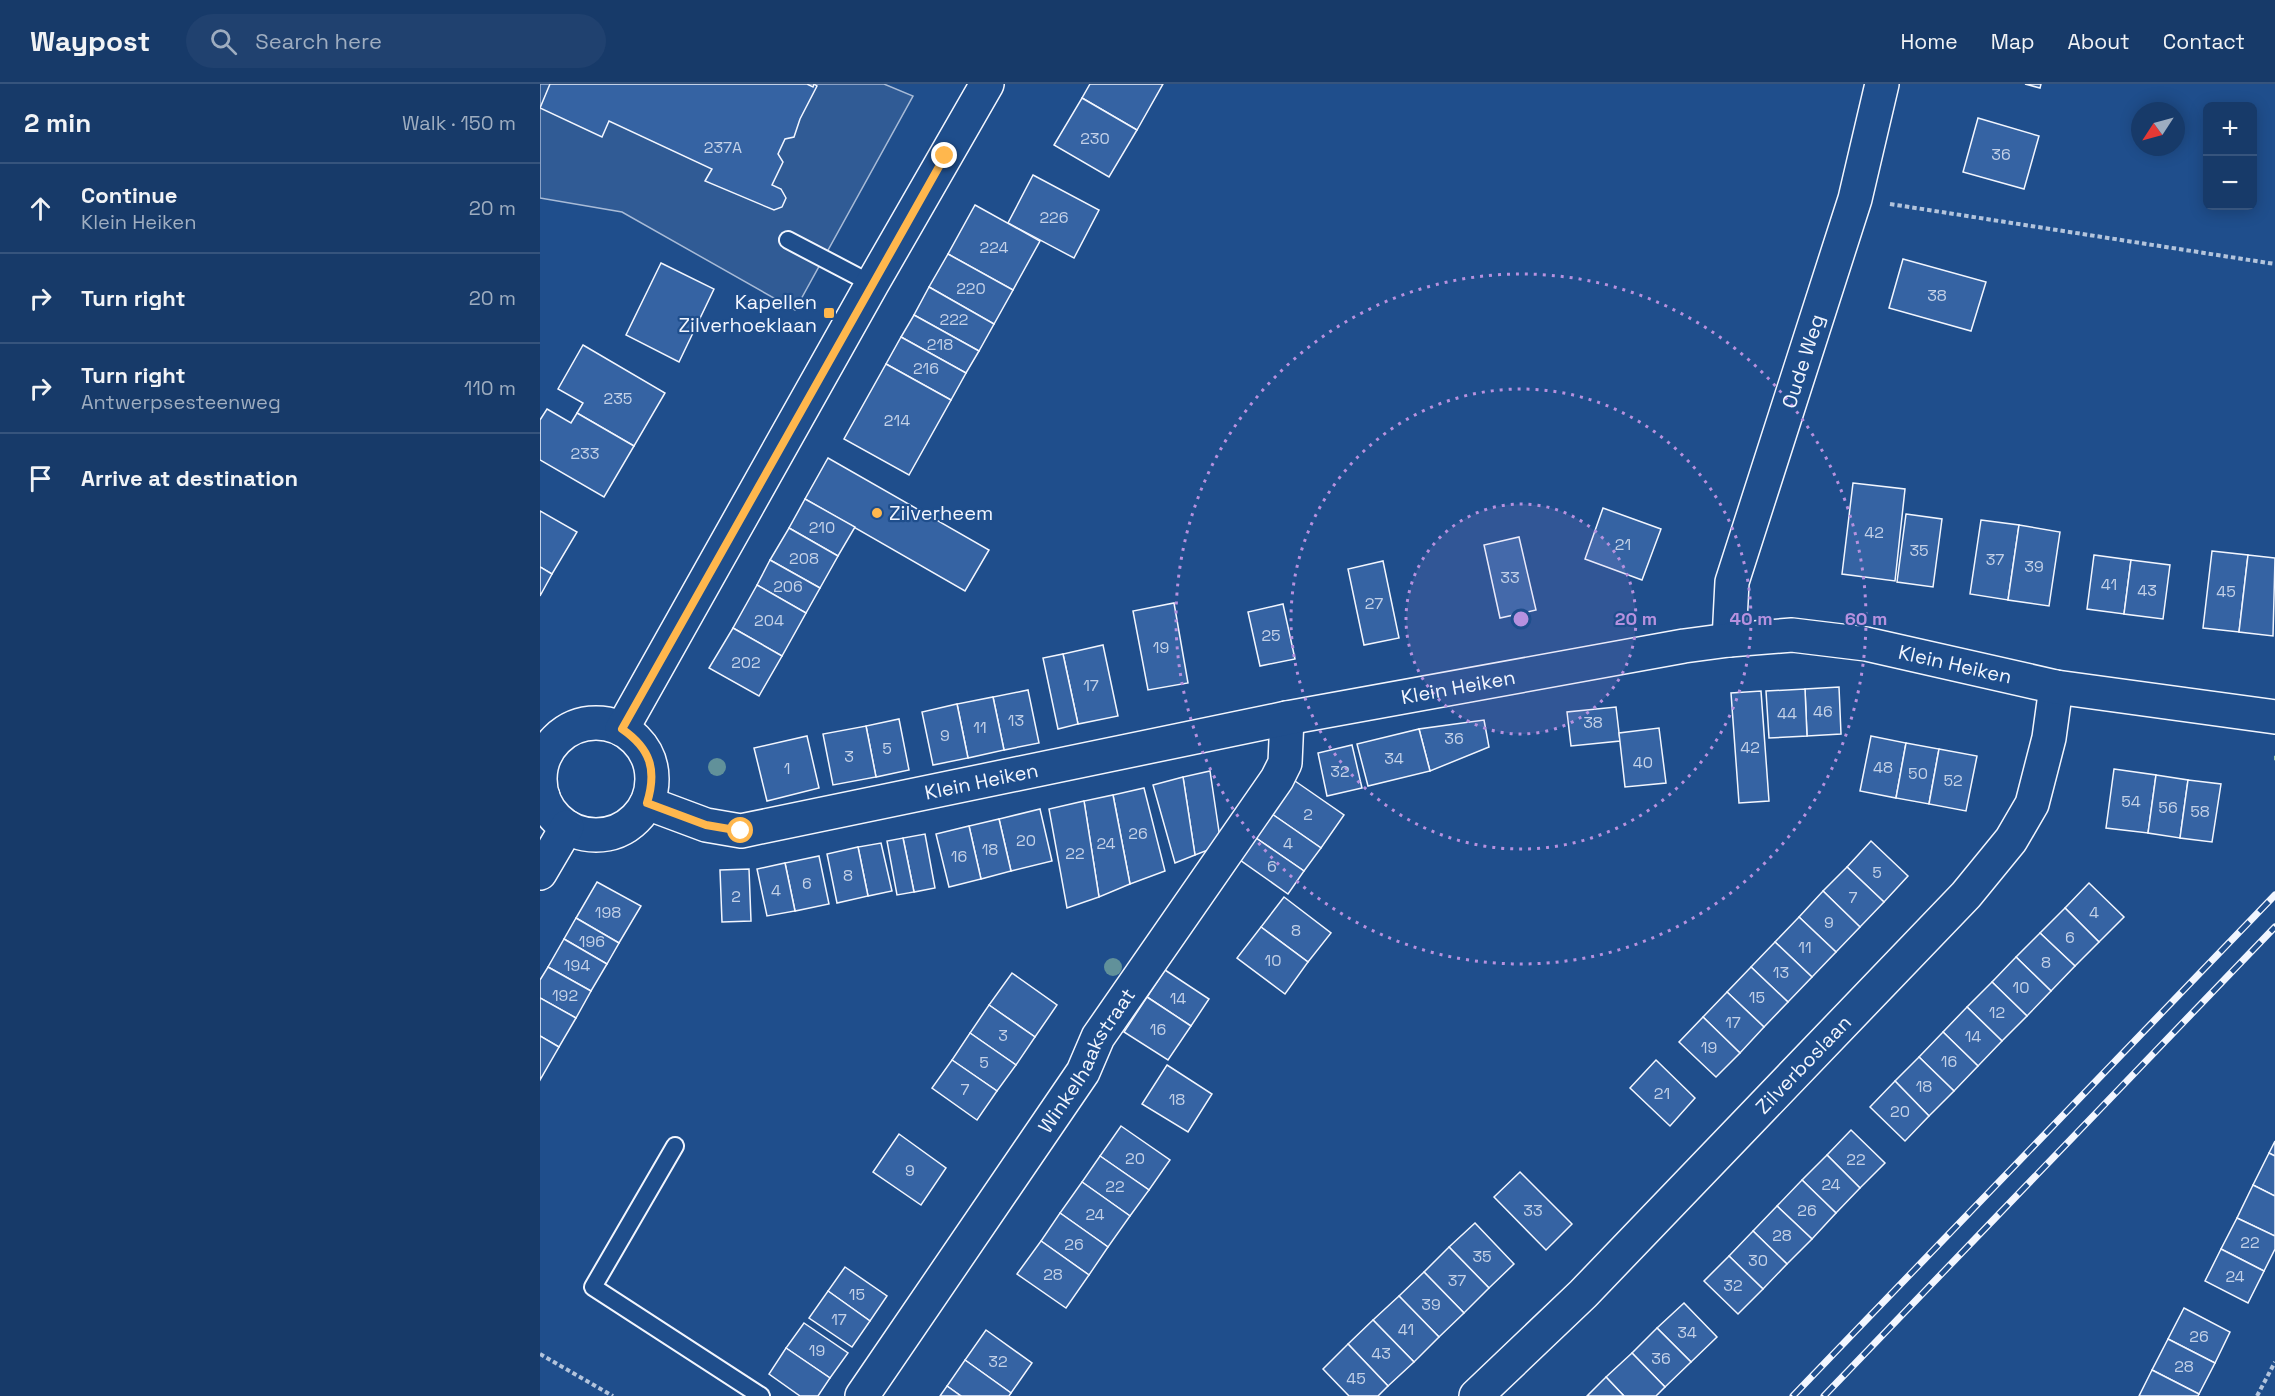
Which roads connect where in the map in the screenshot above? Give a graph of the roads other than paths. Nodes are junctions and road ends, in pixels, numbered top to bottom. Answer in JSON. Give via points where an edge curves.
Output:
{"nodes":[{"id":1,"x":1882,"y":84,"type":"edge"},
{"id":2,"x":982,"y":86,"type":"edge"},
{"id":3,"x":788,"y":240,"type":"dead end"},
{"id":4,"x":872,"y":284,"type":"junction"},
{"id":5,"x":1729,"y":640,"type":"junction"},
{"id":6,"x":2056,"y":687,"type":"junction"},
{"id":7,"x":2275,"y":717,"type":"edge"},
{"id":8,"x":1287,"y":718,"type":"junction"},
{"id":9,"x":622,"y":729,"type":"junction"},
{"id":10,"x":542,"y":798,"type":"edge"},
{"id":11,"x":647,"y":803,"type":"junction"},
{"id":12,"x":567,"y":827,"type":"junction"},
{"id":13,"x":540,"y":873,"type":"edge"},
{"id":14,"x":675,"y":1146,"type":"dead end"},
{"id":15,"x":761,"y":1396,"type":"edge"},
{"id":16,"x":862,"y":1396,"type":"edge"},
{"id":17,"x":1476,"y":1396,"type":"edge"}],
"edges":[{"from":1,"to":5,"type":"street","name":"Oude Weg","via":[[1855,199],[1732,582]]},
{"from":2,"to":4,"type":"street"},
{"from":3,"to":4,"type":"lane"},
{"from":4,"to":9,"type":"street"},
{"from":5,"to":6,"type":"street","name":"Klein Heiken","via":[[1792,635],[1866,644]]},
{"from":5,"to":8,"type":"street","name":"Klein Heiken"},
{"from":6,"to":7,"type":"street","name":"Klein Heiken"},
{"from":6,"to":17,"type":"street","name":"Zilverboslaan","via":[[2049,738],[2032,804],[2011,840],[1966,895],[1592,1286]]},
{"from":8,"to":11,"type":"street","name":"Klein Heiken","via":[[741,831],[706,825]]},
{"from":8,"to":16,"type":"street","name":"Winkelhaakstraat","via":[[1285,763],[1277,778],[1098,1037],[1083,1072]]},
{"from":9,"to":10,"type":"street","via":[[590,723],[559,737],[542,765]]},
{"from":9,"to":11,"type":"street","via":[[636,739],[649,761],[652,787]]},
{"from":10,"to":12,"type":"street"},
{"from":11,"to":12,"type":"street","via":[[636,819],[621,830],[603,835],[584,834]]},
{"from":12,"to":13,"type":"street"},
{"from":14,"to":15,"type":"lane","via":[[593,1287]]}]}
